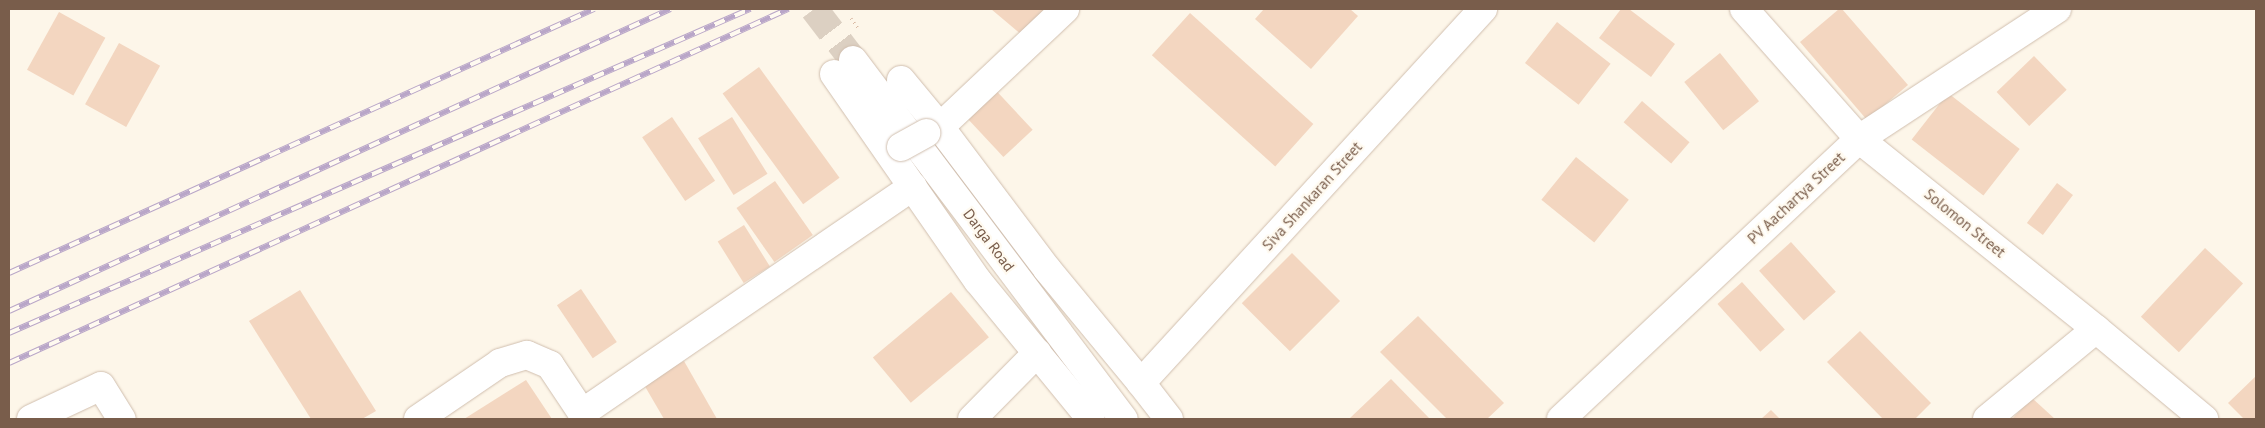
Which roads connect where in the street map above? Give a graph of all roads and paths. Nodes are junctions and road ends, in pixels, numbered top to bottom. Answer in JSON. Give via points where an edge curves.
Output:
{"nodes":[{"id":1,"x":1065,"y":9,"type":"edge"},
{"id":2,"x":1483,"y":9,"type":"edge"},
{"id":3,"x":1744,"y":9,"type":"edge"},
{"id":4,"x":2057,"y":9,"type":"edge"},
{"id":5,"x":901,"y":80,"type":"dead end"},
{"id":6,"x":933,"y":130,"type":"junction"},
{"id":7,"x":1859,"y":139,"type":"junction"},
{"id":8,"x":895,"y":150,"type":"junction"},
{"id":9,"x":913,"y":186,"type":"junction"},
{"id":10,"x":2096,"y":329,"type":"junction"},
{"id":11,"x":1037,"y":353,"type":"junction"},
{"id":12,"x":1141,"y":384,"type":"junction"},
{"id":13,"x":584,"y":416,"type":"edge"},
{"id":14,"x":31,"y":419,"type":"edge"},
{"id":15,"x":122,"y":419,"type":"edge"},
{"id":16,"x":418,"y":419,"type":"edge"},
{"id":17,"x":972,"y":419,"type":"edge"},
{"id":18,"x":1091,"y":419,"type":"edge"},
{"id":19,"x":1124,"y":419,"type":"edge"},
{"id":20,"x":1169,"y":419,"type":"edge"},
{"id":21,"x":1561,"y":419,"type":"edge"},
{"id":22,"x":1987,"y":419,"type":"edge"},
{"id":23,"x":2204,"y":419,"type":"edge"}],
"edges":[{"from":1,"to":6,"type":"street"},
{"from":2,"to":12,"type":"street","name":"Siva Shankaran Street"},
{"from":3,"to":7,"type":"street","name":"Solomon Street"},
{"from":4,"to":7,"type":"street","name":"PV Aachartya Street"},
{"from":5,"to":6,"type":"street"},
{"from":6,"to":8,"type":"street","bridge":true},
{"from":6,"to":12,"type":"street"},
{"from":7,"to":10,"type":"street","name":"Solomon Street"},
{"from":7,"to":21,"type":"street","name":"PV Aachartya Street"},
{"from":8,"to":9,"type":"street"},
{"from":8,"to":19,"type":"street","name":"Darga Road","via":[[843,67]]},
{"from":9,"to":11,"type":"street","via":[[978,281]]},
{"from":9,"to":13,"type":"street"},
{"from":10,"to":22,"type":"street"},
{"from":10,"to":23,"type":"street","name":"Solomon Street"},
{"from":11,"to":17,"type":"street"},
{"from":11,"to":18,"type":"street"},
{"from":12,"to":20,"type":"street"},
{"from":13,"to":16,"type":"street","via":[[550,365],[528,355],[500,363]]},
{"from":14,"to":15,"type":"street","via":[[102,386]]}]}
